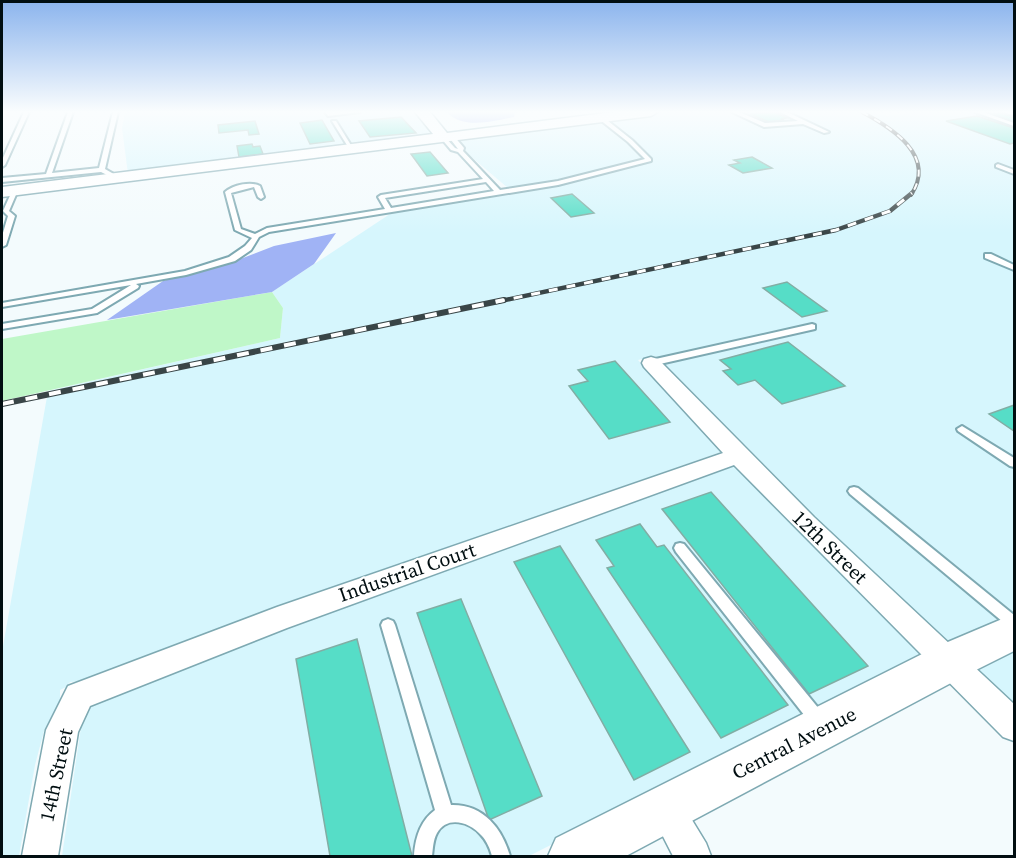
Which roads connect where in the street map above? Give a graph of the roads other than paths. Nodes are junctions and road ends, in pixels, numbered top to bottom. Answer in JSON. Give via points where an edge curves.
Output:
{"nodes":[{"id":1,"x":9,"y":152,"type":"edge"},
{"id":2,"x":57,"y":152,"type":"edge"},
{"id":3,"x":112,"y":152,"type":"edge"},
{"id":4,"x":323,"y":152,"type":"edge"},
{"id":5,"x":461,"y":152,"type":"edge"},
{"id":6,"x":641,"y":152,"type":"edge"},
{"id":7,"x":998,"y":166,"type":"dead end"},
{"id":8,"x":2,"y":167,"type":"edge"},
{"id":9,"x":1014,"y":172,"type":"edge"},
{"id":10,"x":49,"y":174,"type":"junction"},
{"id":11,"x":110,"y":174,"type":"junction"},
{"id":12,"x":2,"y":180,"type":"edge"},
{"id":13,"x":487,"y":180,"type":"junction"},
{"id":14,"x":12,"y":187,"type":"edge"},
{"id":15,"x":499,"y":192,"type":"junction"},
{"id":16,"x":261,"y":197,"type":"dead end"},
{"id":17,"x":389,"y":210,"type":"junction"},
{"id":18,"x":4,"y":211,"type":"edge"},
{"id":19,"x":256,"y":237,"type":"junction"},
{"id":20,"x":2,"y":245,"type":"edge"},
{"id":21,"x":988,"y":256,"type":"dead end"},
{"id":22,"x":1014,"y":268,"type":"edge"},
{"id":23,"x":140,"y":282,"type":"junction"},
{"id":24,"x":2,"y":305,"type":"edge"},
{"id":25,"x":2,"y":327,"type":"edge"},
{"id":26,"x":812,"y":327,"type":"dead end"},
{"id":27,"x":651,"y":363,"type":"joint"},
{"id":28,"x":962,"y":429,"type":"dead end"},
{"id":29,"x":737,"y":456,"type":"junction"},
{"id":30,"x":1014,"y":463,"type":"edge"},
{"id":31,"x":854,"y":491,"type":"dead end"},
{"id":32,"x":680,"y":548,"type":"dead end"},
{"id":33,"x":1014,"y":623,"type":"edge"},
{"id":34,"x":388,"y":625,"type":"dead end"},
{"id":35,"x":1014,"y":632,"type":"edge"},
{"id":36,"x":951,"y":661,"type":"junction"},
{"id":37,"x":79,"y":696,"type":"joint"},
{"id":38,"x":1014,"y":726,"type":"edge"},
{"id":39,"x":824,"y":727,"type":"junction"},
{"id":40,"x":666,"y":809,"type":"junction"},
{"id":41,"x":445,"y":815,"type":"junction"},
{"id":42,"x":40,"y":856,"type":"edge"},
{"id":43,"x":423,"y":856,"type":"edge"},
{"id":44,"x":501,"y":856,"type":"edge"},
{"id":45,"x":574,"y":856,"type":"edge"},
{"id":46,"x":693,"y":856,"type":"edge"}],
"edges":[{"from":1,"to":8,"type":"lane"},
{"from":2,"to":10,"type":"lane"},
{"from":3,"to":11,"type":"lane"},
{"from":4,"to":11,"type":"street"},
{"from":5,"to":13,"type":"lane"},
{"from":6,"to":15,"type":"lane","via":[[649,160],[558,183]]},
{"from":7,"to":9,"type":"lane"},
{"from":8,"to":14,"type":"lane"},
{"from":10,"to":11,"type":"lane"},
{"from":10,"to":14,"type":"lane"},
{"from":11,"to":14,"type":"street"},
{"from":12,"to":14,"type":"lane"},
{"from":13,"to":15,"type":"lane"},
{"from":13,"to":17,"type":"lane","via":[[381,197]]},
{"from":14,"to":18,"type":"lane"},
{"from":15,"to":17,"type":"lane"},
{"from":16,"to":19,"type":"lane","via":[[254,185],[228,192],[238,230]]},
{"from":17,"to":19,"type":"lane","via":[[267,230]]},
{"from":18,"to":20,"type":"lane","via":[[12,216]]},
{"from":19,"to":23,"type":"lane","via":[[232,259]]},
{"from":21,"to":22,"type":"lane"},
{"from":23,"to":24,"type":"lane"},
{"from":23,"to":25,"type":"lane","via":[[94,311]]},
{"from":26,"to":27,"type":"lane"},
{"from":27,"to":29,"type":"street","name":"12th Street"},
{"from":28,"to":30,"type":"lane"},
{"from":29,"to":36,"type":"street","name":"12th Street"},
{"from":29,"to":37,"type":"street","name":"Industrial Court","via":[[277,619]]},
{"from":31,"to":33,"type":"lane"},
{"from":32,"to":39,"type":"lane"},
{"from":34,"to":41,"type":"lane"},
{"from":35,"to":36,"type":"street","name":"Central Avenue"},
{"from":36,"to":38,"type":"street","name":"12th Street"},
{"from":36,"to":39,"type":"street","name":"Central Avenue"},
{"from":37,"to":42,"type":"street","name":"14th Street","via":[[62,730]]},
{"from":39,"to":40,"type":"street","name":"Central Avenue"},
{"from":40,"to":45,"type":"street","name":"Central Avenue"},
{"from":40,"to":46,"type":"street"},
{"from":41,"to":43,"type":"lane","via":[[434,821],[424,840]]},
{"from":41,"to":44,"type":"lane","via":[[467,814],[486,827]]}]}
